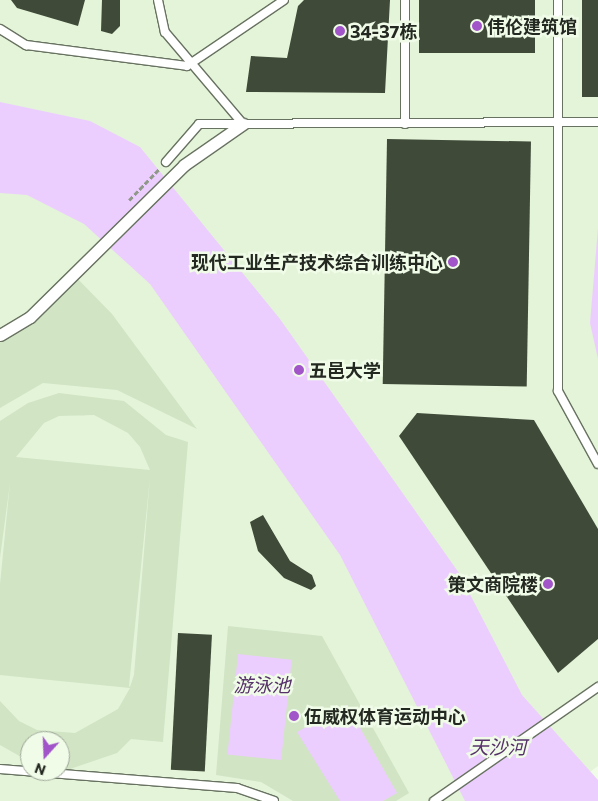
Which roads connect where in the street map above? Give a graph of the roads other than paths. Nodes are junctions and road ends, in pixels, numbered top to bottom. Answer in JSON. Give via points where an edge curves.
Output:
{"nodes":[{"id":1,"x":158,"y":0,"type":"edge"},
{"id":2,"x":284,"y":0,"type":"edge"},
{"id":3,"x":405,"y":0,"type":"edge"},
{"id":4,"x":558,"y":0,"type":"edge"},
{"id":5,"x":0,"y":29,"type":"edge"},
{"id":6,"x":192,"y":63,"type":"junction"},
{"id":7,"x":561,"y":122,"type":"junction"},
{"id":8,"x":598,"y":122,"type":"edge"},
{"id":9,"x":243,"y":124,"type":"junction"},
{"id":10,"x":405,"y":124,"type":"junction"},
{"id":11,"x":166,"y":162,"type":"dead end"},
{"id":12,"x":0,"y":335,"type":"edge"},
{"id":13,"x":598,"y":464,"type":"edge"},
{"id":14,"x":598,"y":687,"type":"edge"},
{"id":15,"x":0,"y":769,"type":"edge"},
{"id":16,"x":274,"y":801,"type":"edge"},
{"id":17,"x":434,"y":801,"type":"edge"}],
"edges":[{"from":1,"to":6,"type":"lane","via":[[158,16],[165,32]]},
{"from":2,"to":6,"type":"lane"},
{"from":3,"to":10,"type":"lane"},
{"from":4,"to":7,"type":"lane"},
{"from":5,"to":6,"type":"lane","via":[[26,45]]},
{"from":6,"to":9,"type":"lane"},
{"from":7,"to":8,"type":"lane"},
{"from":7,"to":10,"type":"lane"},
{"from":7,"to":13,"type":"lane","via":[[558,391]]},
{"from":9,"to":10,"type":"lane"},
{"from":9,"to":11,"type":"lane","via":[[199,124]]},
{"from":9,"to":12,"type":"street","via":[[184,166],[30,316]]},
{"from":14,"to":17,"type":"lane"},
{"from":15,"to":16,"type":"lane","via":[[237,788]]}]}
